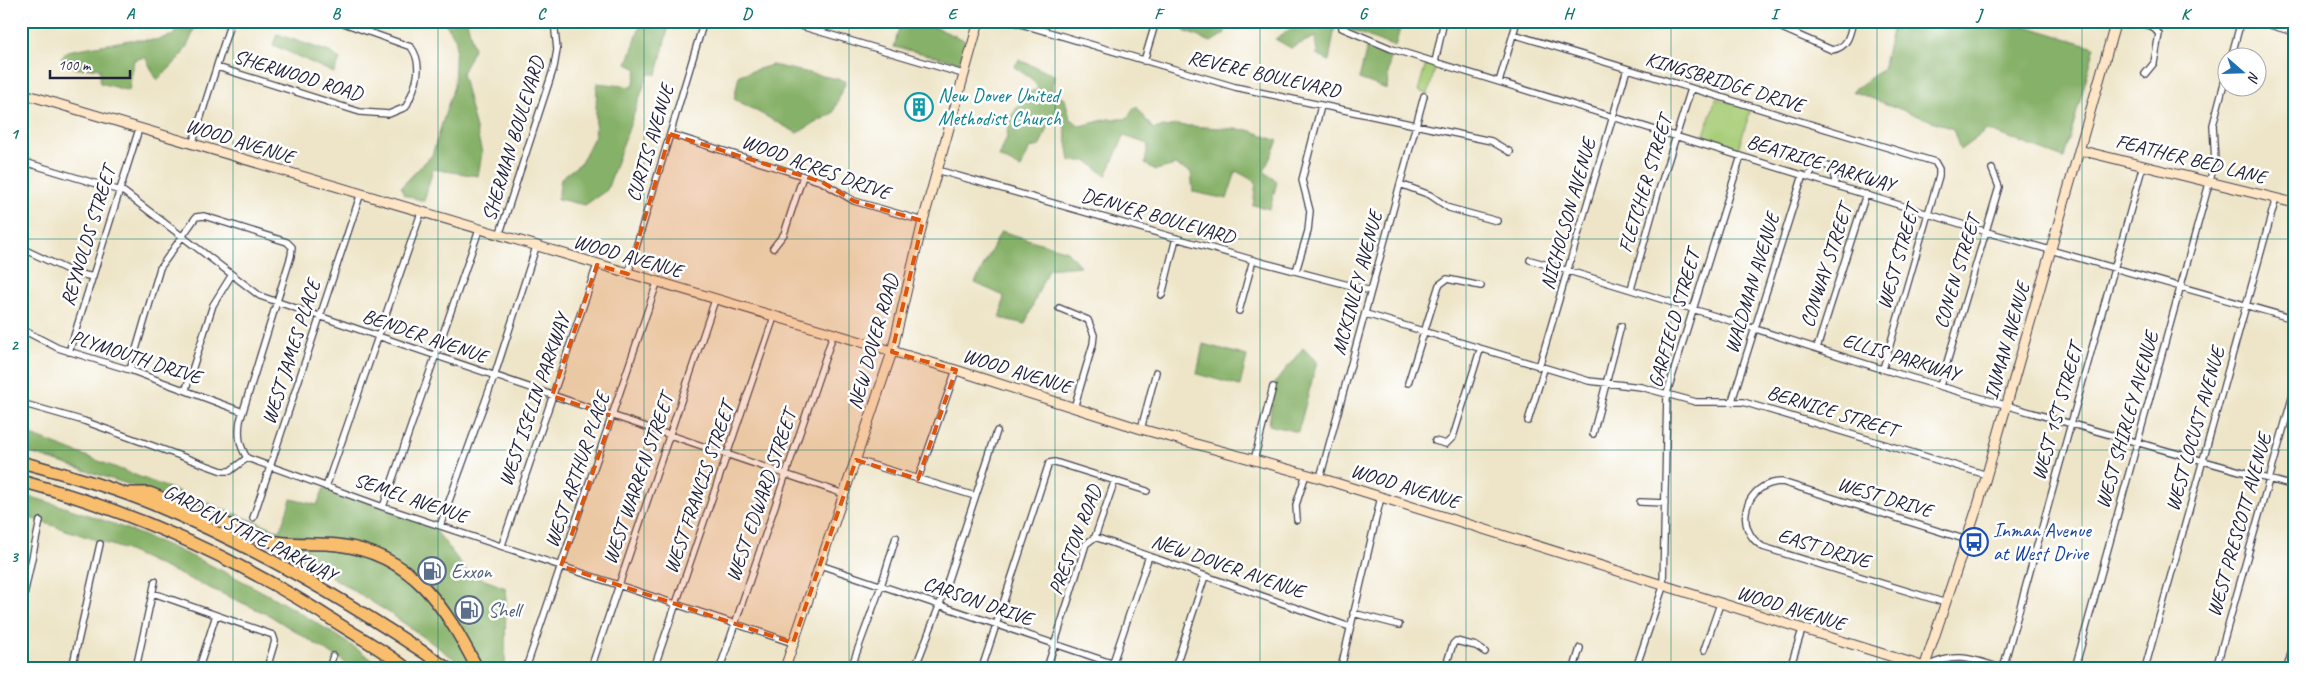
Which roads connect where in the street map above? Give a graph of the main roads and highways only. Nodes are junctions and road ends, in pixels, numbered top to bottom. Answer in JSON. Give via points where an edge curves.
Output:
{"nodes":[{"id":1,"x":21,"y":462,"type":"edge"},
{"id":2,"x":21,"y":481,"type":"edge"},
{"id":3,"x":124,"y":493,"type":"junction"},
{"id":4,"x":406,"y":668,"type":"edge"},
{"id":5,"x":447,"y":668,"type":"edge"},
{"id":6,"x":477,"y":668,"type":"edge"}],
"edges":[{"from":1,"to":3,"type":"highway","name":"GARDEN STATE PARKWAY"},
{"from":2,"to":4,"type":"highway","name":"GARDEN STATE PARKWAY","via":[[111,509],[219,555],[288,591]]},
{"from":3,"to":5,"type":"highway","name":"GARDEN STATE PARKWAY","via":[[285,568],[371,616]]},
{"from":3,"to":6,"type":"highway","via":[[148,493],[266,540],[338,545],[376,553],[424,587],[450,618]]}]}
